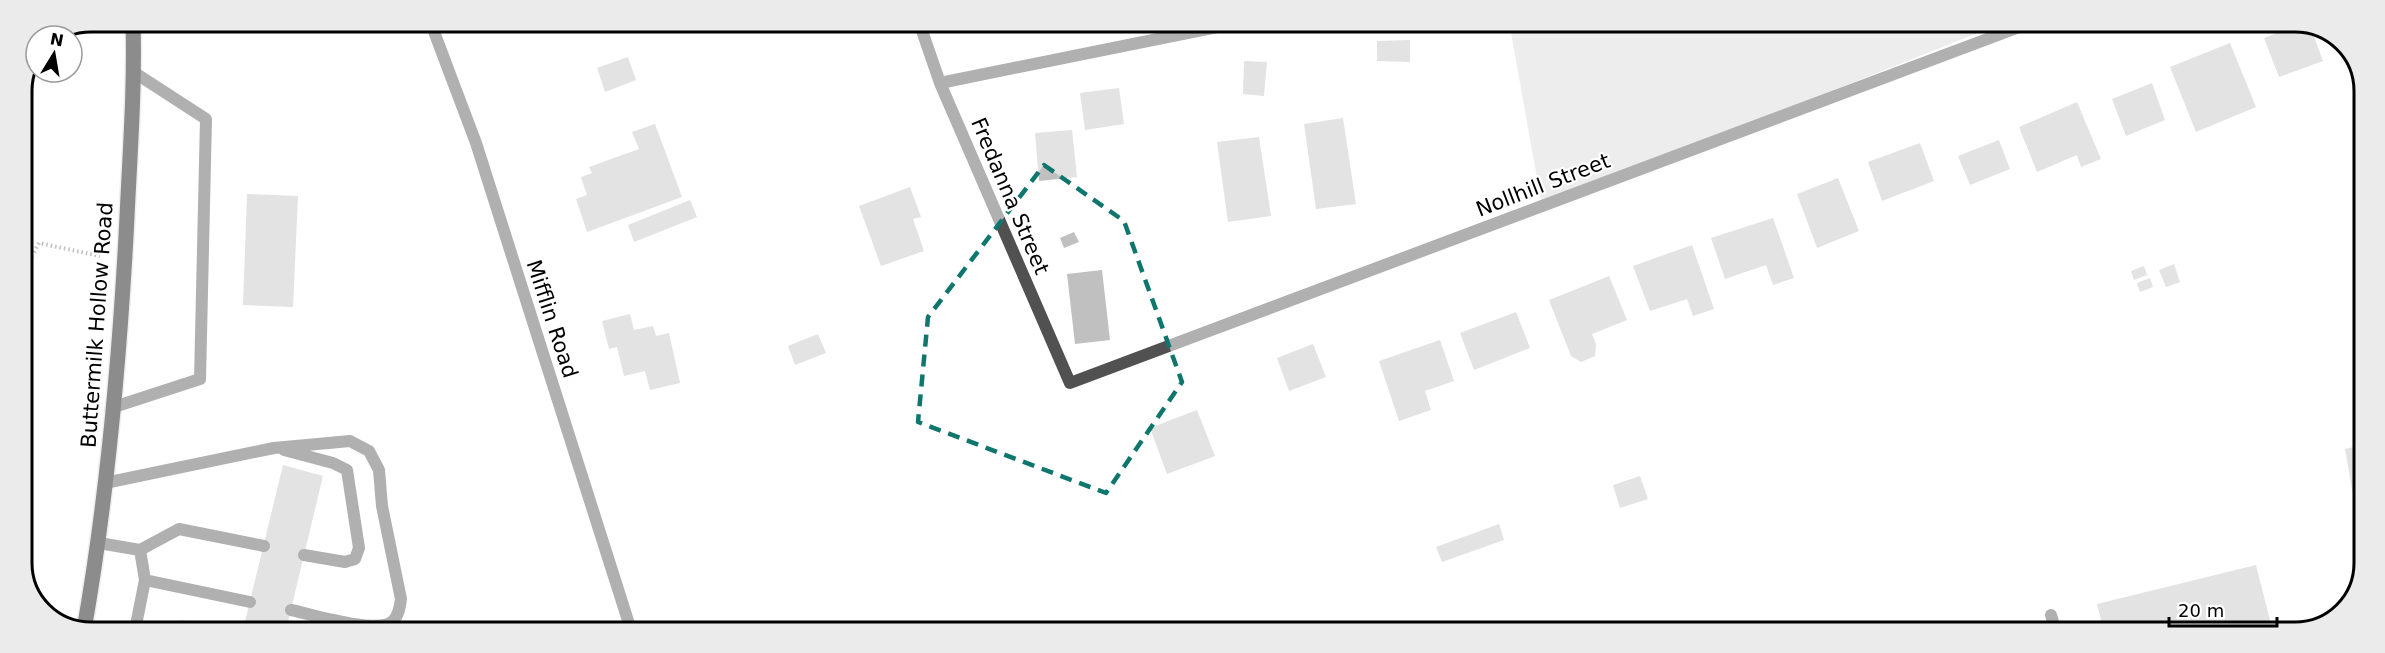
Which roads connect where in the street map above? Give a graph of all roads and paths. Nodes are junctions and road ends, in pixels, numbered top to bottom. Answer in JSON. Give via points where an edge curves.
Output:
{"nodes":[{"id":1,"x":133,"y":32,"type":"edge"},
{"id":2,"x":434,"y":32,"type":"edge"},
{"id":3,"x":922,"y":32,"type":"edge"},
{"id":4,"x":1192,"y":32,"type":"edge"},
{"id":5,"x":2006,"y":32,"type":"edge"},
{"id":6,"x":132,"y":71,"type":"junction"},
{"id":7,"x":940,"y":82,"type":"junction"},
{"id":8,"x":32,"y":256,"type":"edge"},
{"id":9,"x":125,"y":261,"type":"junction"},
{"id":10,"x":1070,"y":383,"type":"joint"},
{"id":11,"x":114,"y":407,"type":"junction"},
{"id":12,"x":274,"y":448,"type":"junction"},
{"id":13,"x":105,"y":483,"type":"junction"},
{"id":14,"x":99,"y":543,"type":"junction"},
{"id":15,"x":264,"y":546,"type":"dead end"},
{"id":16,"x":140,"y":550,"type":"junction"},
{"id":17,"x":304,"y":555,"type":"dead end"},
{"id":18,"x":145,"y":580,"type":"junction"},
{"id":19,"x":250,"y":602,"type":"dead end"},
{"id":20,"x":291,"y":610,"type":"dead end"},
{"id":21,"x":2051,"y":615,"type":"dead end"},
{"id":22,"x":85,"y":621,"type":"edge"},
{"id":23,"x":137,"y":622,"type":"edge"},
{"id":24,"x":350,"y":622,"type":"edge"},
{"id":25,"x":391,"y":622,"type":"edge"},
{"id":26,"x":628,"y":622,"type":"edge"},
{"id":27,"x":2053,"y":622,"type":"edge"}],
"edges":[{"from":1,"to":6,"type":"main road","name":"Buttermilk Hollow Road"},
{"from":2,"to":26,"type":"street","name":"Mifflin Road","via":[[476,143]]},
{"from":3,"to":7,"type":"street","name":"Fredanna Street"},
{"from":4,"to":7,"type":"street"},
{"from":5,"to":10,"type":"street","name":"Nollhill Street"},
{"from":6,"to":9,"type":"main road","name":"Buttermilk Hollow Road"},
{"from":6,"to":11,"type":"street","via":[[206,119],[200,379]]},
{"from":7,"to":10,"type":"street","name":"Fredanna Street"},
{"from":8,"to":9,"type":"path","via":[[39,243]]},
{"from":9,"to":11,"type":"main road","name":"Buttermilk Hollow Road"},
{"from":11,"to":13,"type":"main road","name":"Buttermilk Hollow Road"},
{"from":12,"to":13,"type":"street"},
{"from":12,"to":17,"type":"street","via":[[347,470],[359,548],[355,558],[345,562]]},
{"from":12,"to":25,"type":"street","via":[[351,441],[369,451],[379,470],[382,507],[401,599]]},
{"from":13,"to":14,"type":"main road","name":"Buttermilk Hollow Road"},
{"from":14,"to":16,"type":"street"},
{"from":14,"to":22,"type":"main road","name":"Buttermilk Hollow Road"},
{"from":15,"to":16,"type":"street","via":[[179,529]]},
{"from":16,"to":18,"type":"street"},
{"from":18,"to":19,"type":"street"},
{"from":18,"to":23,"type":"street"},
{"from":20,"to":24,"type":"street"},
{"from":21,"to":27,"type":"street"}]}
